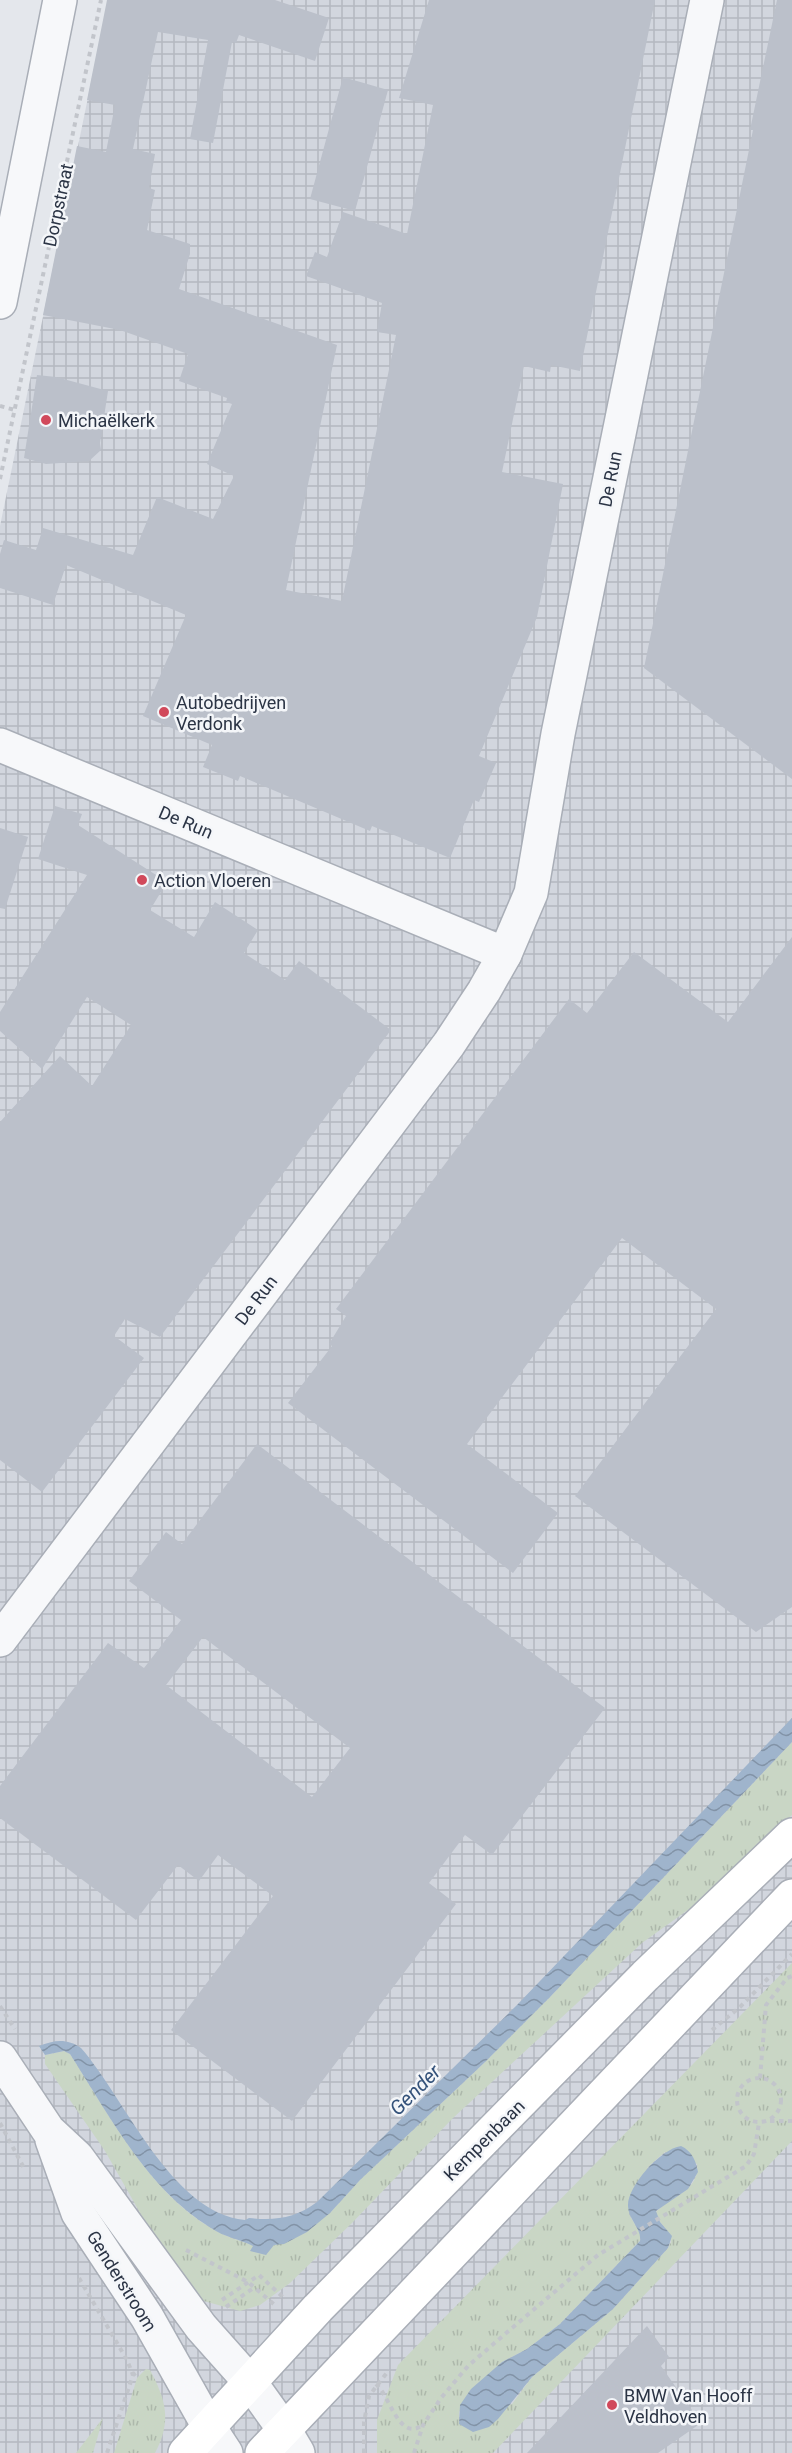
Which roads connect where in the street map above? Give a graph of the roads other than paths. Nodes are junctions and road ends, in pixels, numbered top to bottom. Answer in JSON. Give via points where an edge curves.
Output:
{"nodes":[{"id":1,"x":60,"y":0,"type":"edge"},
{"id":2,"x":707,"y":0,"type":"edge"},
{"id":3,"x":0,"y":302,"type":"edge"},
{"id":4,"x":0,"y":745,"type":"edge"},
{"id":5,"x":505,"y":954,"type":"junction"},
{"id":6,"x":0,"y":1640,"type":"edge"},
{"id":7,"x":792,"y":1835,"type":"edge"},
{"id":8,"x":792,"y":1896,"type":"edge"},
{"id":9,"x":0,"y":2058,"type":"edge"},
{"id":10,"x":48,"y":2130,"type":"junction"},
{"id":11,"x":250,"y":2382,"type":"junction"},
{"id":12,"x":217,"y":2440,"type":"edge"},
{"id":13,"x":291,"y":2442,"type":"edge"},
{"id":14,"x":185,"y":2453,"type":"edge"},
{"id":15,"x":262,"y":2453,"type":"edge"}],
"edges":[{"from":1,"to":3,"type":"street","name":"Dorpstraat"},
{"from":2,"to":5,"type":"street","name":"De Run","via":[[558,734],[531,893]]},
{"from":4,"to":5,"type":"street","name":"De Run"},
{"from":5,"to":6,"type":"street","name":"De Run","via":[[449,1044]]},
{"from":7,"to":11,"type":"main road","name":"Kempenbaan","via":[[628,1993]]},
{"from":8,"to":13,"type":"main road"},
{"from":9,"to":10,"type":"street","name":"Genderstroom"},
{"from":10,"to":11,"type":"street","name":"Genderstroom","via":[[77,2157],[201,2327]]},
{"from":10,"to":12,"type":"street","name":"Genderstroom","via":[[78,2212],[147,2317]]},
{"from":11,"to":12,"type":"main road","name":"Kempenbaan"},
{"from":11,"to":13,"type":"street","name":"Genderstroom"},
{"from":12,"to":14,"type":"main road","name":"Kempenbaan"},
{"from":13,"to":15,"type":"main road"}]}
